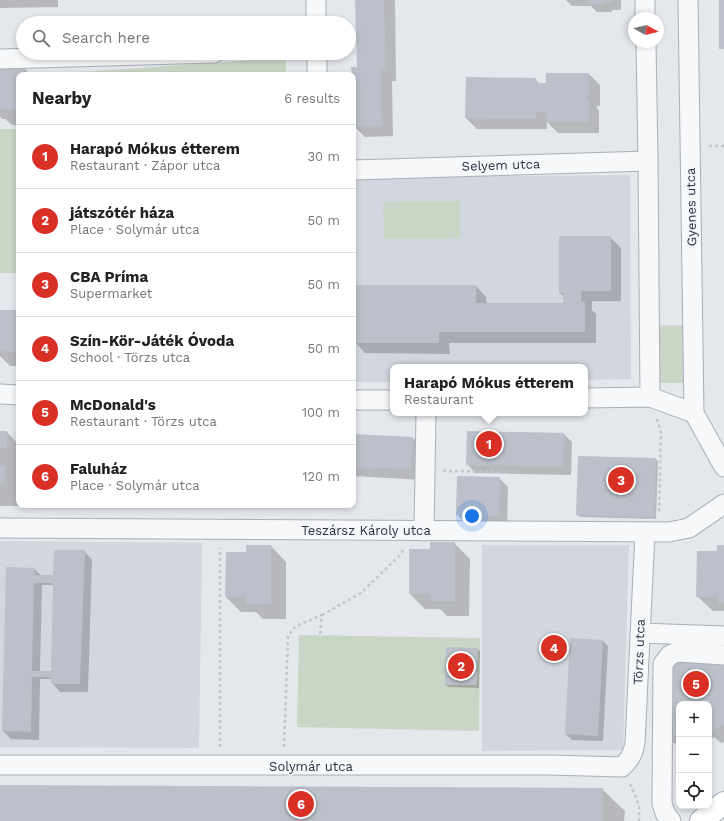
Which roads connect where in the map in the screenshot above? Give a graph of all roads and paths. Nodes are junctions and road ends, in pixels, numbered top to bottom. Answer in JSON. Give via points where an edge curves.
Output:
{"nodes":[{"id":1,"x":316,"y":0,"type":"edge"},
{"id":2,"x":645,"y":0,"type":"edge"},
{"id":3,"x":688,"y":0,"type":"edge"},
{"id":4,"x":645,"y":12,"type":"edge"},
{"id":5,"x":316,"y":16,"type":"edge"},
{"id":6,"x":646,"y":48,"type":"edge"},
{"id":7,"x":0,"y":59,"type":"edge"},
{"id":8,"x":16,"y":59,"type":"edge"},
{"id":9,"x":317,"y":60,"type":"edge"},
{"id":10,"x":318,"y":72,"type":"edge"},
{"id":11,"x":648,"y":161,"type":"junction"},
{"id":12,"x":356,"y":170,"type":"edge"},
{"id":13,"x":0,"y":394,"type":"edge"},
{"id":14,"x":16,"y":395,"type":"edge"},
{"id":15,"x":588,"y":398,"type":"edge"},
{"id":16,"x":650,"y":398,"type":"junction"},
{"id":17,"x":356,"y":400,"type":"edge"},
{"id":18,"x":390,"y":400,"type":"edge"},
{"id":19,"x":694,"y":413,"type":"junction"},
{"id":20,"x":426,"y":416,"type":"edge"},
{"id":21,"x":724,"y":467,"type":"edge"},
{"id":22,"x":425,"y":470,"type":"junction"},
{"id":23,"x":508,"y":472,"type":"dead end"},
{"id":24,"x":724,"y":504,"type":"edge"},
{"id":25,"x":0,"y":528,"type":"edge"},
{"id":26,"x":220,"y":529,"type":"junction"},
{"id":27,"x":420,"y":531,"type":"junction"},
{"id":28,"x":652,"y":532,"type":"junction"},
{"id":29,"x":322,"y":616,"type":"junction"},
{"id":30,"x":640,"y":633,"type":"junction"},
{"id":31,"x":320,"y":635,"type":"dead end"},
{"id":32,"x":724,"y":636,"type":"edge"},
{"id":33,"x":724,"y":655,"type":"edge"},
{"id":34,"x":0,"y":765,"type":"edge"},
{"id":35,"x":220,"y":766,"type":"junction"},
{"id":36,"x":283,"y":766,"type":"junction"},
{"id":37,"x":622,"y":767,"type":"junction"},
{"id":38,"x":724,"y":803,"type":"edge"},
{"id":39,"x":639,"y":821,"type":"edge"},
{"id":40,"x":670,"y":821,"type":"edge"},
{"id":41,"x":701,"y":821,"type":"edge"}],
"edges":[{"from":1,"to":5,"type":"street"},
{"from":2,"to":4,"type":"street"},
{"from":3,"to":19,"type":"street","name":"Gyenes utca"},
{"from":6,"to":11,"type":"street"},
{"from":7,"to":8,"type":"street"},
{"from":9,"to":10,"type":"street"},
{"from":11,"to":12,"type":"street","name":"Selyem utca"},
{"from":11,"to":16,"type":"street"},
{"from":13,"to":14,"type":"street"},
{"from":15,"to":16,"type":"street"},
{"from":16,"to":19,"type":"street"},
{"from":16,"to":28,"type":"path","via":[[661,433]]},
{"from":17,"to":18,"type":"street"},
{"from":19,"to":21,"type":"street","name":"Gyenes utca"},
{"from":20,"to":22,"type":"street"},
{"from":22,"to":23,"type":"path"},
{"from":22,"to":27,"type":"street"},
{"from":24,"to":28,"type":"street","name":"Teszársz Károly utca","via":[[689,528]]},
{"from":25,"to":26,"type":"street","name":"Teszársz Károly utca"},
{"from":26,"to":27,"type":"street","name":"Teszársz Károly utca"},
{"from":26,"to":35,"type":"path"},
{"from":27,"to":28,"type":"street","name":"Teszársz Károly utca"},
{"from":27,"to":29,"type":"path","via":[[400,555],[361,593]]},
{"from":28,"to":30,"type":"street","name":"Törzs utca"},
{"from":29,"to":31,"type":"path"},
{"from":29,"to":36,"type":"path","via":[[296,626],[288,636]]},
{"from":30,"to":32,"type":"street"},
{"from":30,"to":37,"type":"street","name":"Törzs utca","via":[[636,743],[633,754]]},
{"from":33,"to":40,"type":"street","via":[[677,652],[670,655],[663,664],[662,803]]},
{"from":34,"to":35,"type":"street","name":"Solymár utca"},
{"from":35,"to":36,"type":"street","name":"Solymár utca"},
{"from":36,"to":37,"type":"street","name":"Solymár utca"},
{"from":37,"to":39,"type":"path","via":[[639,805]]},
{"from":38,"to":41,"type":"main road"}]}
